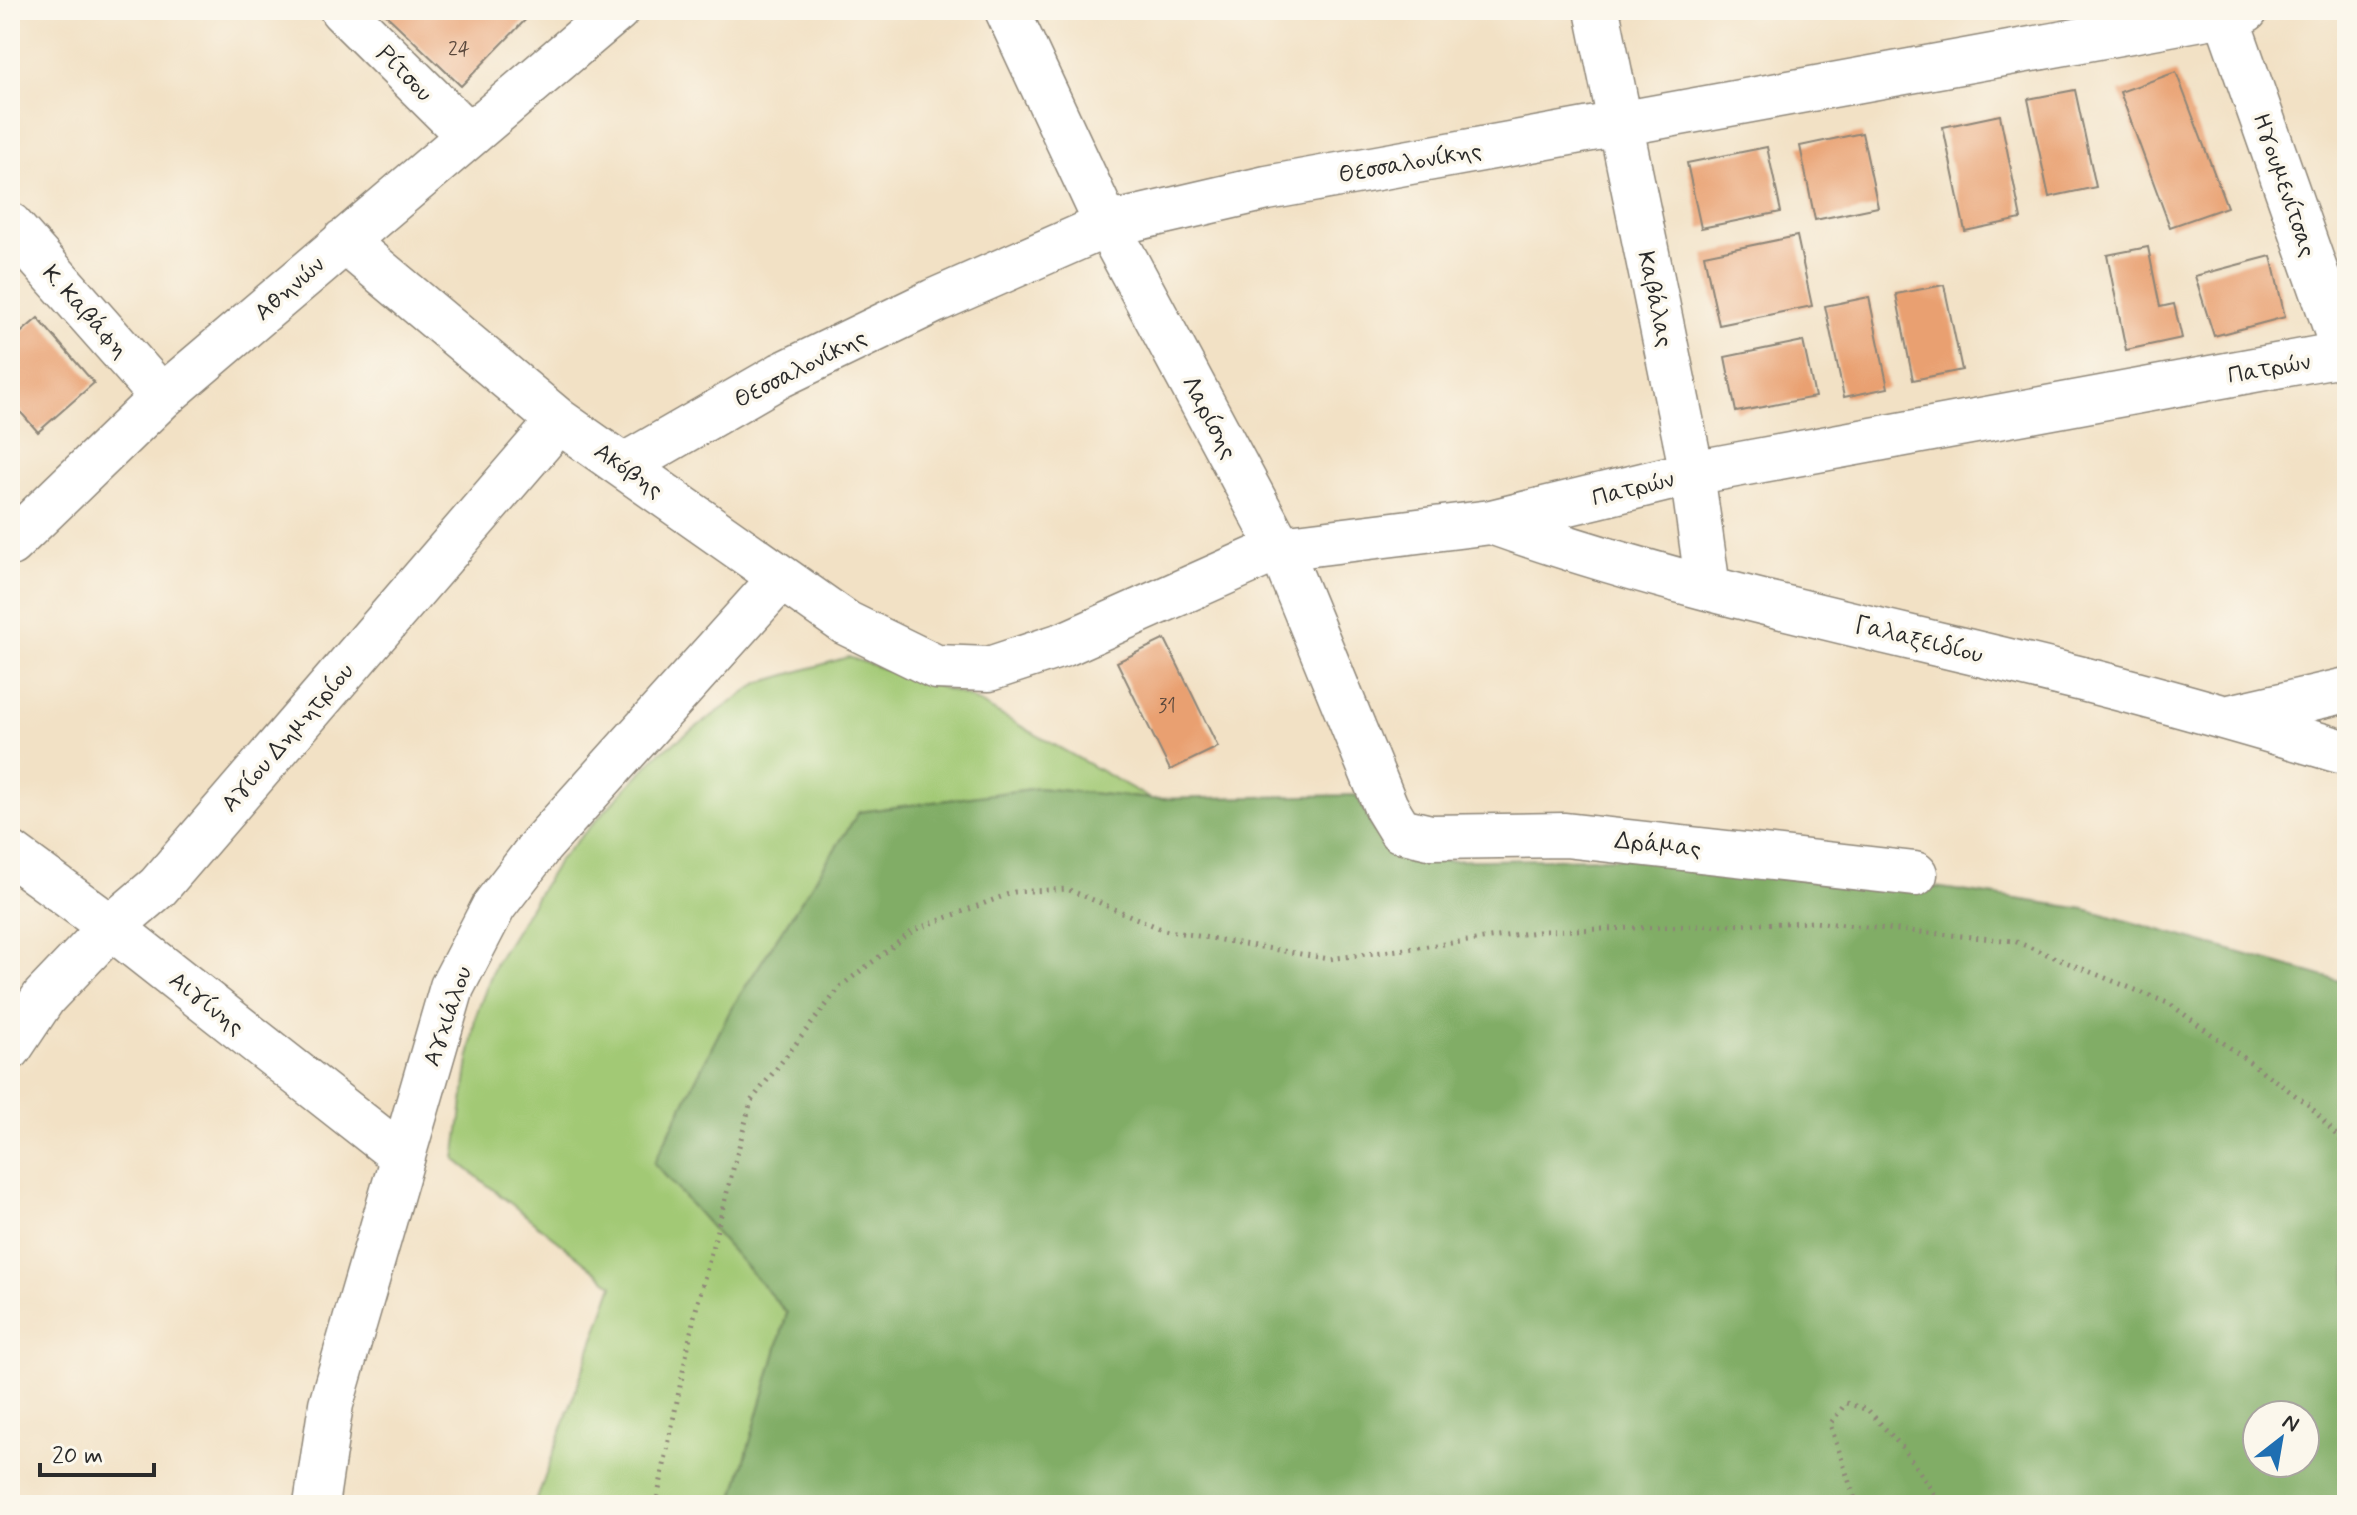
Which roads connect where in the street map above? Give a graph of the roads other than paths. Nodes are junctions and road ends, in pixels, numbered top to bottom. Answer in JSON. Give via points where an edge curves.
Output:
{"nodes":[{"id":1,"x":342,"y":10,"type":"edge"},
{"id":2,"x":617,"y":10,"type":"edge"},
{"id":3,"x":1007,"y":10,"type":"edge"},
{"id":4,"x":1597,"y":10,"type":"edge"},
{"id":5,"x":2232,"y":12,"type":"edge"},
{"id":6,"x":1619,"y":124,"type":"junction"},
{"id":7,"x":469,"y":136,"type":"junction"},
{"id":8,"x":10,"y":225,"type":"edge"},
{"id":9,"x":1107,"y":225,"type":"junction"},
{"id":10,"x":344,"y":241,"type":"junction"},
{"id":11,"x":2346,"y":356,"type":"edge"},
{"id":12,"x":162,"y":397,"type":"junction"},
{"id":13,"x":559,"y":421,"type":"junction"},
{"id":14,"x":623,"y":466,"type":"junction"},
{"id":15,"x":1692,"y":473,"type":"junction"},
{"id":16,"x":1491,"y":522,"type":"junction"},
{"id":17,"x":10,"y":544,"type":"edge"},
{"id":18,"x":1280,"y":548,"type":"junction"},
{"id":19,"x":781,"y":578,"type":"junction"},
{"id":20,"x":1708,"y":588,"type":"junction"},
{"id":21,"x":936,"y":667,"type":"joint"},
{"id":22,"x":2347,"y":690,"type":"edge"},
{"id":23,"x":2228,"y":718,"type":"junction"},
{"id":24,"x":2347,"y":753,"type":"edge"},
{"id":25,"x":1400,"y":830,"type":"joint"},
{"id":26,"x":10,"y":853,"type":"edge"},
{"id":27,"x":1915,"y":874,"type":"dead end"},
{"id":28,"x":111,"y":927,"type":"junction"},
{"id":29,"x":10,"y":1048,"type":"edge"},
{"id":30,"x":402,"y":1156,"type":"junction"},
{"id":31,"x":316,"y":1505,"type":"edge"}],
"edges":[{"from":1,"to":7,"type":"street","name":"Ρίτσου"},
{"from":2,"to":7,"type":"street","name":"Αθηνών"},
{"from":3,"to":9,"type":"street","name":"Λαρίσης"},
{"from":4,"to":6,"type":"street","name":"Καβάλας"},
{"from":5,"to":6,"type":"street","name":"Θεσσαλονίκης"},
{"from":5,"to":11,"type":"street","name":"Ηγουμενίτσας"},
{"from":6,"to":9,"type":"street","name":"Θεσσαλονίκης","via":[[1267,188]]},
{"from":6,"to":15,"type":"street","name":"Καβάλας"},
{"from":7,"to":10,"type":"street","name":"Αθηνών"},
{"from":8,"to":12,"type":"street","name":"Κ. Καβάφη"},
{"from":9,"to":14,"type":"street","name":"Θεσσαλονίκης","via":[[781,375]]},
{"from":9,"to":18,"type":"street","name":"Λαρίσης"},
{"from":10,"to":12,"type":"street","name":"Αθηνών"},
{"from":10,"to":13,"type":"street","name":"Ακόβης"},
{"from":11,"to":15,"type":"street","name":"Πατρών"},
{"from":12,"to":17,"type":"street","name":"Αθηνών"},
{"from":13,"to":14,"type":"street","name":"Ακόβης"},
{"from":13,"to":28,"type":"street","name":"Αγίου Δημητρίου","via":[[158,887]]},
{"from":14,"to":19,"type":"street","name":"Ακόβης"},
{"from":15,"to":16,"type":"street","name":"Πατρών"},
{"from":15,"to":20,"type":"street","name":"Καβάλας"},
{"from":16,"to":18,"type":"street","name":"Πατρών"},
{"from":16,"to":20,"type":"street","name":"Γαλαξειδίου"},
{"from":18,"to":21,"type":"street","name":"Πατρών","via":[[1065,644],[989,669]]},
{"from":18,"to":25,"type":"street","name":"Λαρίσης"},
{"from":19,"to":21,"type":"street","name":"Ακόβης","via":[[846,623]]},
{"from":19,"to":30,"type":"street","name":"Αγχιάλου","via":[[541,845],[494,906],[452,987]]},
{"from":20,"to":23,"type":"street","name":"Γαλαξειδίου"},
{"from":22,"to":23,"type":"street"},
{"from":23,"to":24,"type":"street","name":"Γαλαξειδίου"},
{"from":25,"to":27,"type":"street","name":"Δράμας","via":[[1430,837],[1565,835]]},
{"from":26,"to":28,"type":"street","name":"Αιγίνης"},
{"from":28,"to":29,"type":"street","name":"Αγίου Δημητρίου","via":[[44,997]]},
{"from":28,"to":30,"type":"street","name":"Αιγίνης"},
{"from":30,"to":31,"type":"street","name":"Αγχιάλου","via":[[331,1404]]}]}
